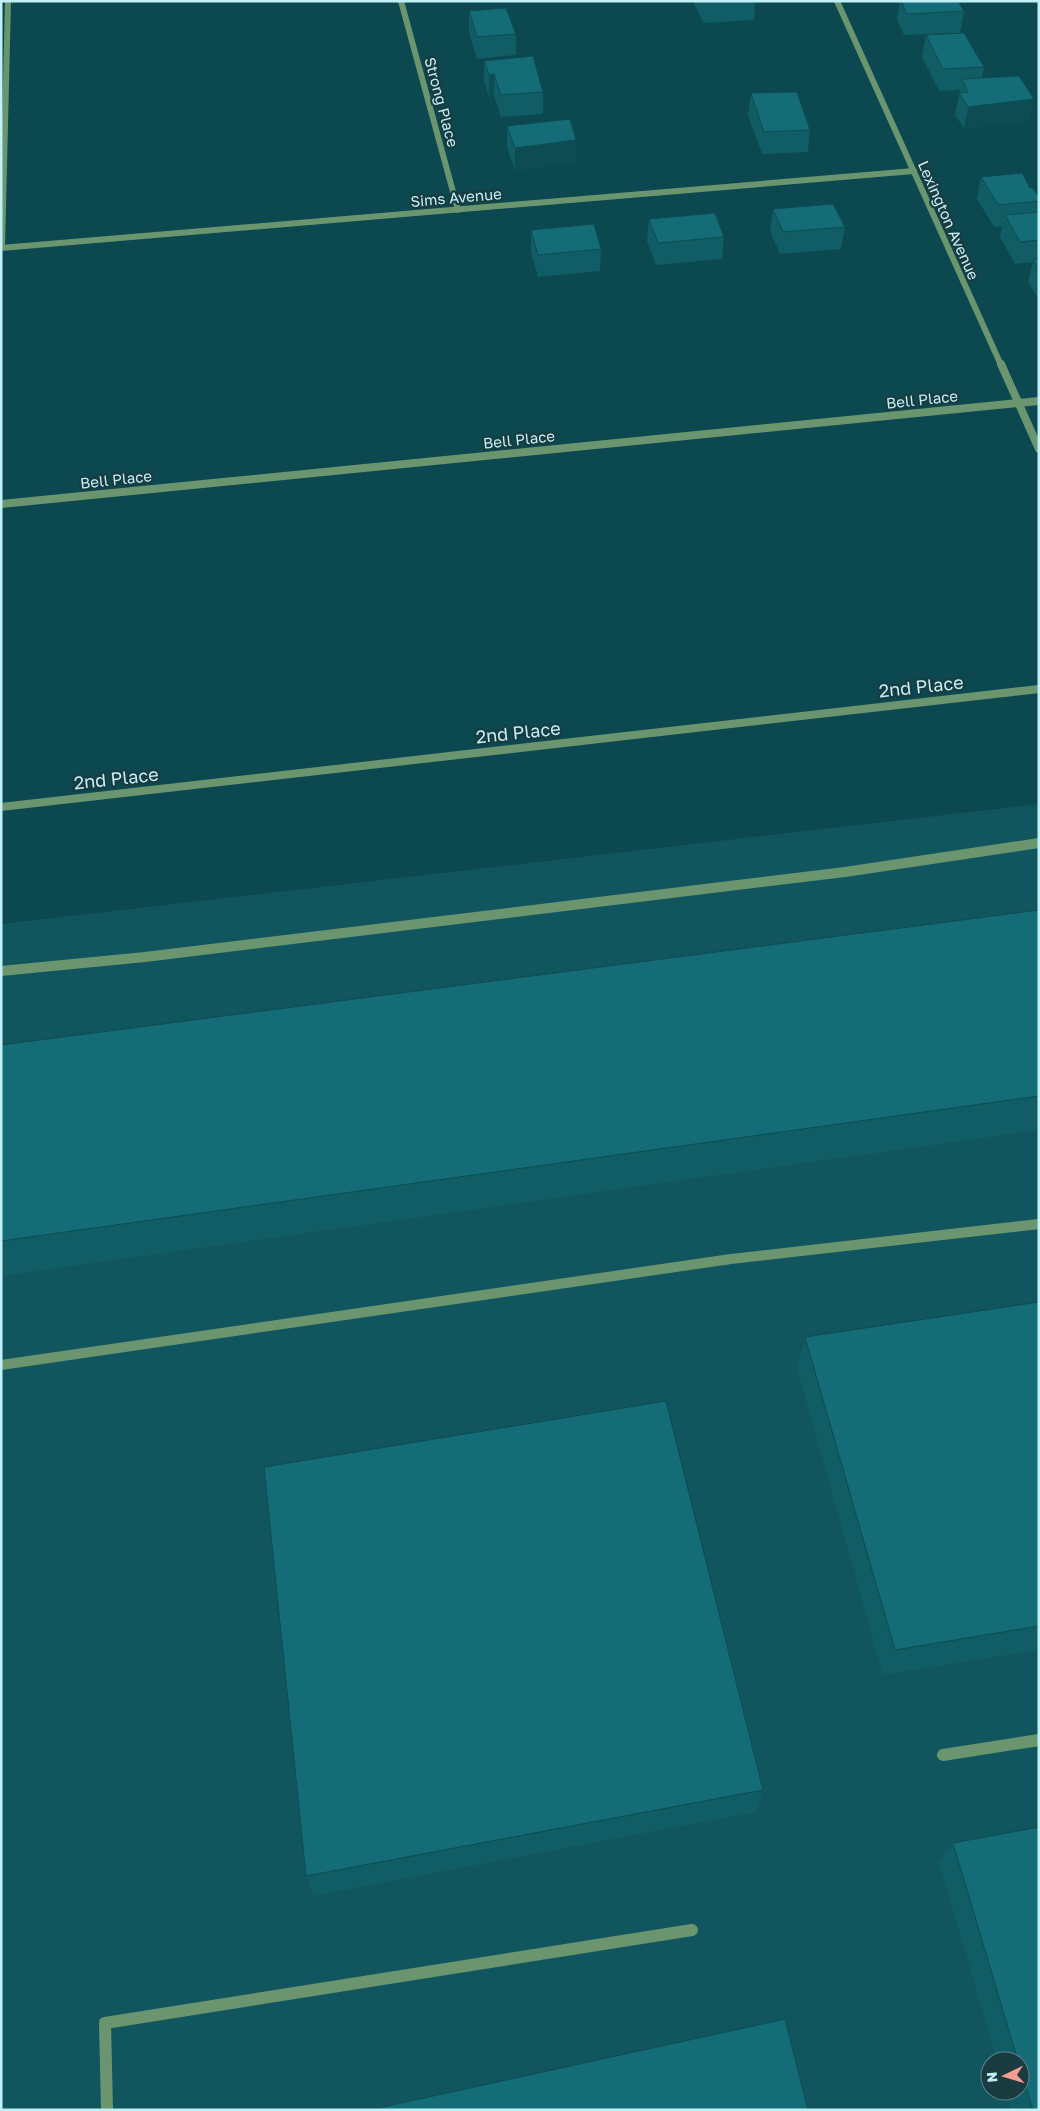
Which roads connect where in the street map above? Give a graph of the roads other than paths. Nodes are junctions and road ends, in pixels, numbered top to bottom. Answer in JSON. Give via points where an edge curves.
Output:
{"nodes":[{"id":1,"x":8,"y":1,"type":"edge"},
{"id":2,"x":401,"y":1,"type":"edge"},
{"id":3,"x":837,"y":1,"type":"edge"},
{"id":4,"x":914,"y":171,"type":"junction"},
{"id":5,"x":458,"y":210,"type":"junction"},
{"id":6,"x":2,"y":248,"type":"edge"},
{"id":7,"x":1039,"y":402,"type":"edge"},
{"id":8,"x":1018,"y":404,"type":"junction"},
{"id":9,"x":1039,"y":449,"type":"edge"},
{"id":10,"x":1,"y":504,"type":"edge"},
{"id":11,"x":1039,"y":689,"type":"edge"},
{"id":12,"x":1,"y":807,"type":"edge"},
{"id":13,"x":1039,"y":844,"type":"edge"},
{"id":14,"x":1,"y":971,"type":"edge"},
{"id":15,"x":1039,"y":1224,"type":"edge"},
{"id":16,"x":1,"y":1365,"type":"edge"},
{"id":17,"x":1039,"y":1740,"type":"edge"},
{"id":18,"x":943,"y":1755,"type":"dead end"},
{"id":19,"x":692,"y":1930,"type":"dead end"},
{"id":20,"x":107,"y":2110,"type":"edge"}],
"edges":[{"from":1,"to":6,"type":"street"},
{"from":2,"to":5,"type":"street","name":"Strong Place"},
{"from":3,"to":4,"type":"street","name":"Lexington Avenue"},
{"from":4,"to":5,"type":"street","name":"Sims Avenue"},
{"from":4,"to":8,"type":"street","name":"Lexington Avenue"},
{"from":5,"to":6,"type":"street","name":"Sims Avenue"},
{"from":7,"to":8,"type":"street","name":"Bell Place"},
{"from":8,"to":9,"type":"street","name":"Lexington Avenue"},
{"from":8,"to":10,"type":"street","name":"Bell Place"},
{"from":11,"to":12,"type":"street","name":"2nd Place"},
{"from":13,"to":14,"type":"street","via":[[845,872],[174,954]]},
{"from":15,"to":16,"type":"street","via":[[731,1259]]},
{"from":17,"to":18,"type":"street"},
{"from":19,"to":20,"type":"street","via":[[105,2023]]}]}
